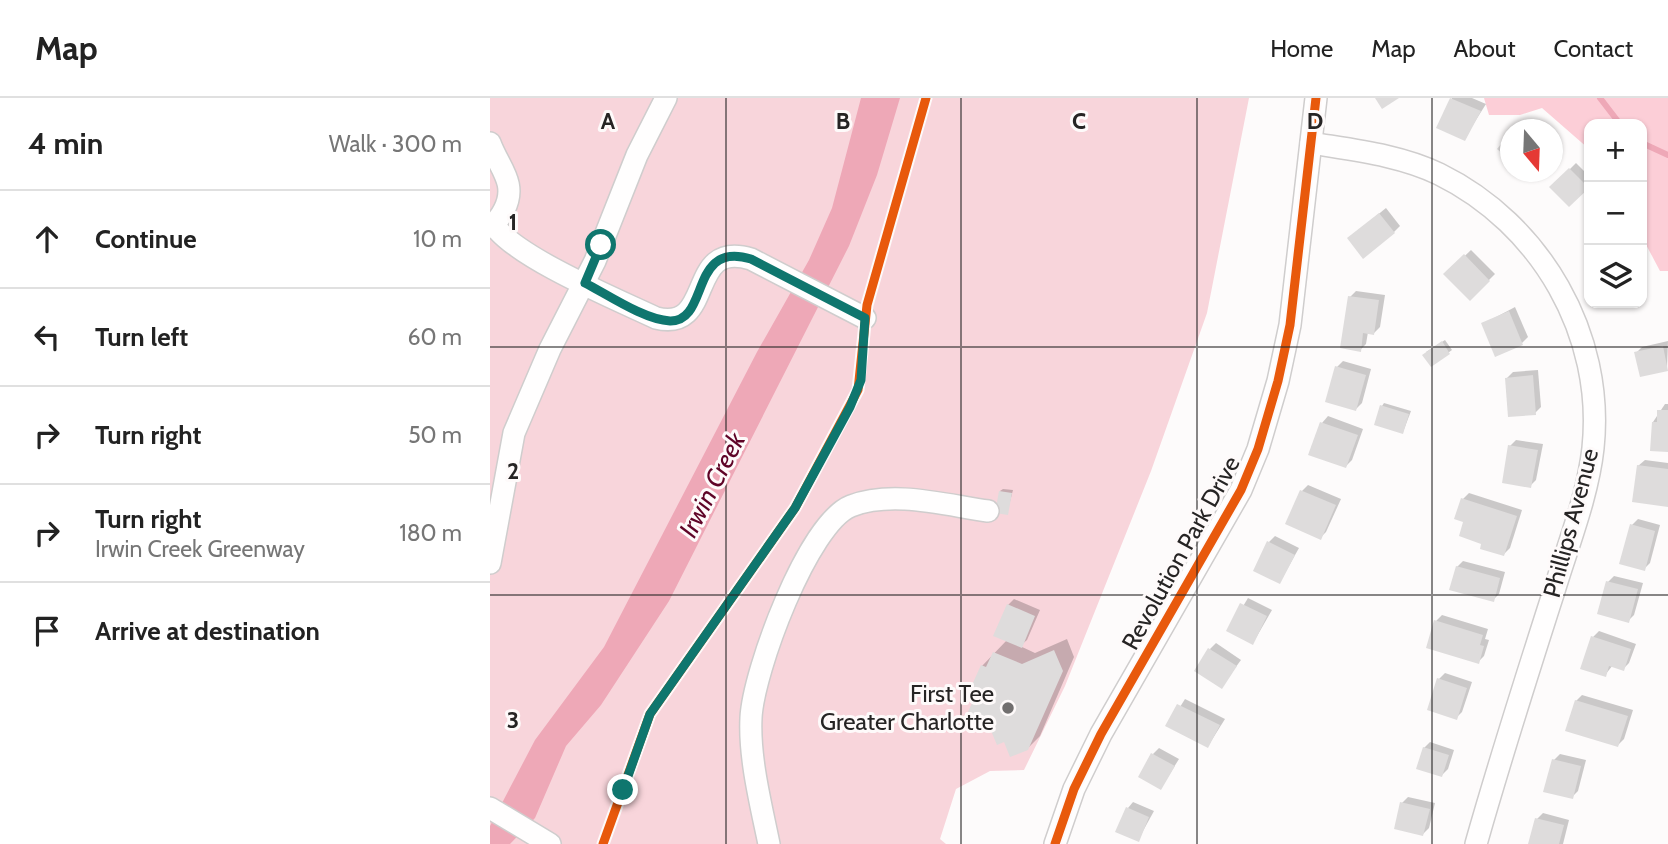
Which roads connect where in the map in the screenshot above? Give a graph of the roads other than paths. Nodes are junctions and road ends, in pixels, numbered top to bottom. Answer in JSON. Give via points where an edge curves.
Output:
{"nodes":[{"id":1,"x":666,"y":98,"type":"edge"},
{"id":2,"x":1316,"y":98,"type":"edge"},
{"id":3,"x":490,"y":143,"type":"edge"},
{"id":4,"x":1311,"y":143,"type":"junction"},
{"id":5,"x":492,"y":226,"type":"edge"},
{"id":6,"x":585,"y":283,"type":"junction"},
{"id":7,"x":856,"y":314,"type":"dead end"},
{"id":8,"x":988,"y":511,"type":"dead end"},
{"id":9,"x":490,"y":563,"type":"edge"},
{"id":10,"x":490,"y":808,"type":"edge"},
{"id":11,"x":769,"y":843,"type":"edge"},
{"id":12,"x":550,"y":844,"type":"edge"},
{"id":13,"x":1055,"y":844,"type":"edge"},
{"id":14,"x":1476,"y":844,"type":"edge"}],
"edges":[{"from":1,"to":6,"type":"street","via":[[637,155]]},
{"from":2,"to":4,"type":"street","name":"Revolution Park Drive"},
{"from":3,"to":5,"type":"street","via":[[511,194]]},
{"from":4,"to":13,"type":"street","name":"Revolution Park Drive","via":[[1290,325],[1258,449],[1241,490],[1101,734],[1074,789]]},
{"from":4,"to":14,"type":"street","name":"Phillips Avenue","via":[[1423,168],[1466,189],[1495,210],[1537,253],[1557,283],[1587,356],[1594,394],[1593,450],[1575,524]]},
{"from":5,"to":6,"type":"street"},
{"from":6,"to":7,"type":"street","via":[[656,318],[673,321],[690,311],[705,275],[724,258],[735,256],[751,259]]},
{"from":6,"to":9,"type":"street","via":[[514,433]]},
{"from":8,"to":11,"type":"street","via":[[912,500],[871,501],[839,512],[827,527],[784,604],[754,693],[751,733]]},
{"from":10,"to":12,"type":"street"}]}
